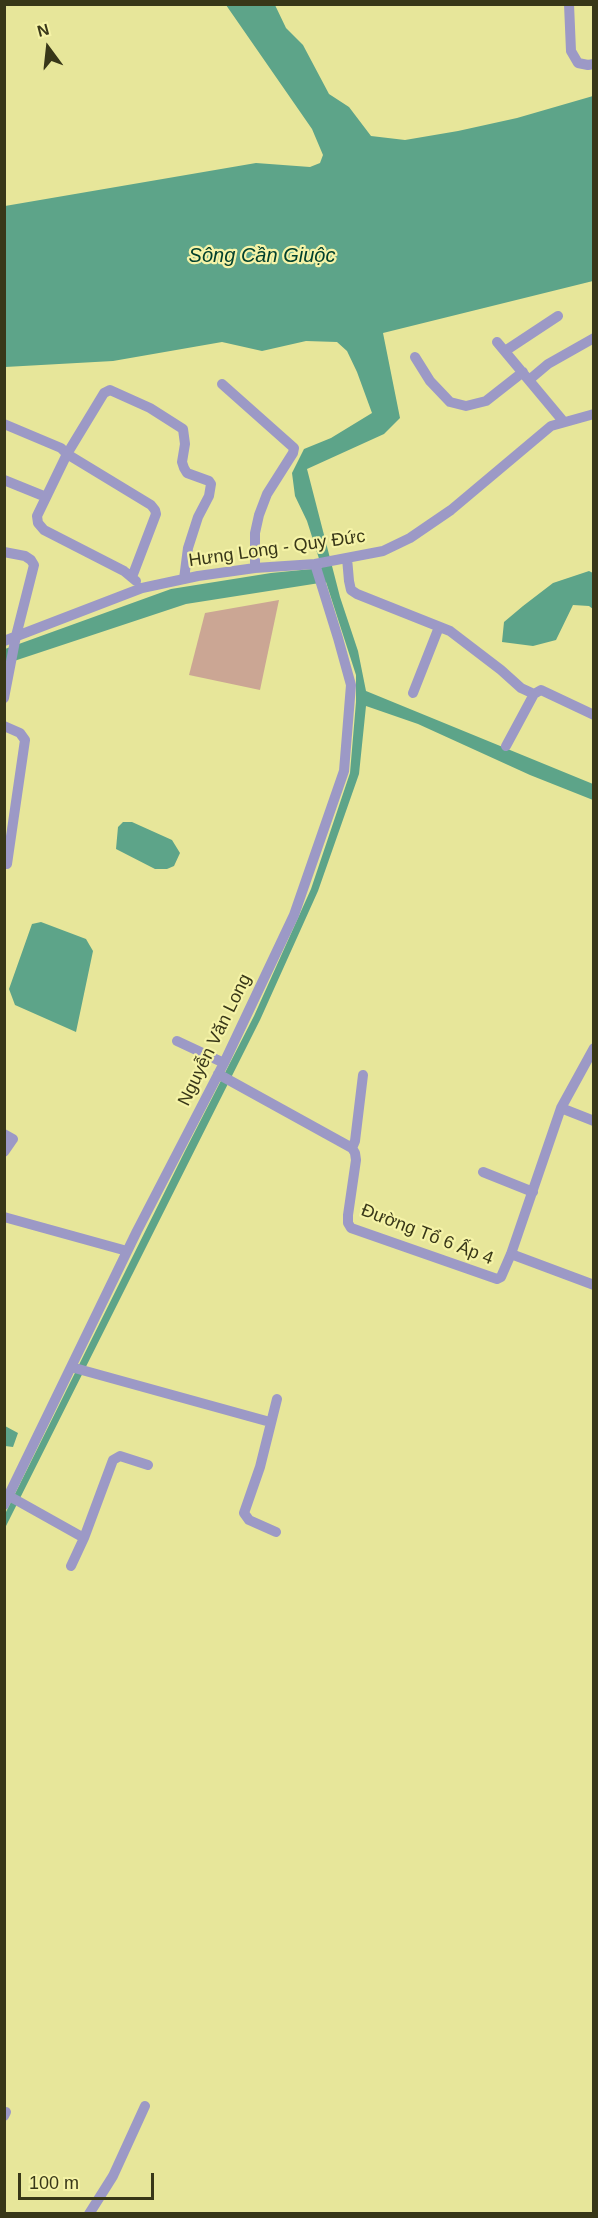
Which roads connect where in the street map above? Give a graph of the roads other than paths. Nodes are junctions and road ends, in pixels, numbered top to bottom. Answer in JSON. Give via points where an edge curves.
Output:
{"nodes":[{"id":1,"x":569,"y":4,"type":"edge"},
{"id":2,"x":594,"y":64,"type":"edge"},
{"id":3,"x":558,"y":316,"type":"dead end"},
{"id":4,"x":594,"y":338,"type":"edge"},
{"id":5,"x":415,"y":357,"type":"dead end"},
{"id":6,"x":526,"y":376,"type":"junction"},
{"id":7,"x":222,"y":384,"type":"dead end"},
{"id":8,"x":594,"y":414,"type":"edge"},
{"id":9,"x":563,"y":421,"type":"junction"},
{"id":10,"x":4,"y":424,"type":"edge"},
{"id":11,"x":67,"y":454,"type":"junction"},
{"id":12,"x":4,"y":480,"type":"edge"},
{"id":13,"x":46,"y":496,"type":"junction"},
{"id":14,"x":4,"y":552,"type":"edge"},
{"id":15,"x":347,"y":558,"type":"junction"},
{"id":16,"x":316,"y":564,"type":"junction"},
{"id":17,"x":255,"y":568,"type":"junction"},
{"id":18,"x":132,"y":577,"type":"junction"},
{"id":19,"x":184,"y":579,"type":"junction"},
{"id":20,"x":142,"y":588,"type":"junction"},
{"id":21,"x":439,"y":627,"type":"junction"},
{"id":22,"x":16,"y":636,"type":"junction"},
{"id":23,"x":4,"y":641,"type":"edge"},
{"id":24,"x":413,"y":693,"type":"dead end"},
{"id":25,"x":534,"y":694,"type":"junction"},
{"id":26,"x":4,"y":698,"type":"edge"},
{"id":27,"x":594,"y":715,"type":"edge"},
{"id":28,"x":4,"y":726,"type":"edge"},
{"id":29,"x":506,"y":746,"type":"dead end"},
{"id":30,"x":7,"y":864,"type":"dead end"},
{"id":31,"x":177,"y":1041,"type":"dead end"},
{"id":32,"x":594,"y":1048,"type":"edge"},
{"id":33,"x":224,"y":1063,"type":"junction"},
{"id":34,"x":218,"y":1074,"type":"junction"},
{"id":35,"x":363,"y":1075,"type":"dead end"},
{"id":36,"x":561,"y":1108,"type":"junction"},
{"id":37,"x":594,"y":1121,"type":"edge"},
{"id":38,"x":4,"y":1134,"type":"edge"},
{"id":39,"x":352,"y":1148,"type":"junction"},
{"id":40,"x":4,"y":1152,"type":"edge"},
{"id":41,"x":483,"y":1172,"type":"dead end"},
{"id":42,"x":533,"y":1192,"type":"junction"},
{"id":43,"x":4,"y":1217,"type":"edge"},
{"id":44,"x":127,"y":1251,"type":"junction"},
{"id":45,"x":511,"y":1254,"type":"junction"},
{"id":46,"x":594,"y":1285,"type":"edge"},
{"id":47,"x":71,"y":1366,"type":"junction"},
{"id":48,"x":277,"y":1399,"type":"dead end"},
{"id":49,"x":270,"y":1422,"type":"junction"},
{"id":50,"x":148,"y":1465,"type":"dead end"},
{"id":51,"x":7,"y":1501,"type":"edge"},
{"id":52,"x":276,"y":1532,"type":"dead end"},
{"id":53,"x":84,"y":1538,"type":"junction"},
{"id":54,"x":71,"y":1566,"type":"dead end"},
{"id":55,"x":145,"y":2106,"type":"dead end"},
{"id":56,"x":89,"y":2214,"type":"edge"}],
"edges":[{"from":1,"to":2,"type":"street","via":[[571,51],[578,63]]},
{"from":3,"to":6,"type":"street","via":[[501,346]]},
{"from":4,"to":6,"type":"street"},
{"from":5,"to":6,"type":"street","via":[[450,402],[466,406],[486,401]]},
{"from":6,"to":9,"type":"street"},
{"from":7,"to":17,"type":"street","via":[[294,448],[259,515]]},
{"from":8,"to":9,"type":"street","name":"Hưng Long - Quy Đức"},
{"from":9,"to":15,"type":"street","name":"Hưng Long - Quy Đức","via":[[544,430],[451,510],[410,538],[382,551]]},
{"from":10,"to":11,"type":"street"},
{"from":11,"to":13,"type":"street"},
{"from":11,"to":18,"type":"street","via":[[155,510]]},
{"from":11,"to":19,"type":"street","via":[[104,393],[110,390],[183,429],[184,468],[212,487],[188,548]]},
{"from":12,"to":13,"type":"street"},
{"from":13,"to":18,"type":"street","via":[[37,516],[44,530]]},
{"from":14,"to":22,"type":"street","via":[[24,556],[34,565]]},
{"from":15,"to":16,"type":"street","name":"Hưng Long - Quy Đức"},
{"from":15,"to":21,"type":"street","via":[[351,590]]},
{"from":16,"to":17,"type":"street","name":"Hưng Long - Quy Đức"},
{"from":16,"to":33,"type":"street","name":"Nguyễn Văn Long","via":[[351,685],[344,771],[294,915]]},
{"from":17,"to":19,"type":"street","name":"Hưng Long - Quy Đức"},
{"from":18,"to":20,"type":"street"},
{"from":19,"to":20,"type":"street","name":"Hưng Long - Quy Đức"},
{"from":20,"to":22,"type":"street","name":"Hưng Long - Quy Đức"},
{"from":21,"to":24,"type":"street"},
{"from":21,"to":25,"type":"street","via":[[450,631]]},
{"from":22,"to":23,"type":"street","name":"Hưng Long - Quy Đức"},
{"from":22,"to":26,"type":"street"},
{"from":25,"to":27,"type":"street","via":[[541,690]]},
{"from":25,"to":29,"type":"street"},
{"from":28,"to":30,"type":"street","via":[[20,733],[25,740]]},
{"from":31,"to":33,"type":"street"},
{"from":32,"to":36,"type":"street"},
{"from":33,"to":34,"type":"street","name":"Nguyễn Văn Long"},
{"from":34,"to":39,"type":"street"},
{"from":34,"to":44,"type":"street","name":"Nguyễn Văn Long"},
{"from":35,"to":39,"type":"street"},
{"from":36,"to":37,"type":"street"},
{"from":36,"to":42,"type":"street"},
{"from":38,"to":40,"type":"street","via":[[13,1139]]},
{"from":39,"to":45,"type":"street","name":"Đường Tổ 6 Ấp 4","via":[[356,1160],[348,1215],[351,1228],[493,1279],[501,1277]]},
{"from":41,"to":42,"type":"street"},
{"from":42,"to":45,"type":"street"},
{"from":43,"to":44,"type":"street"},
{"from":44,"to":47,"type":"street","name":"Nguyễn Văn Long"},
{"from":45,"to":46,"type":"street","name":"Đường Tổ 6 Ấp 4"},
{"from":47,"to":49,"type":"street"},
{"from":47,"to":51,"type":"street","name":"Nguyễn Văn Long"},
{"from":48,"to":49,"type":"street"},
{"from":49,"to":52,"type":"street","via":[[244,1514]]},
{"from":50,"to":53,"type":"street","via":[[120,1456],[113,1460]]},
{"from":51,"to":53,"type":"street"},
{"from":53,"to":54,"type":"street"},
{"from":55,"to":56,"type":"street","via":[[113,2176]]}]}
